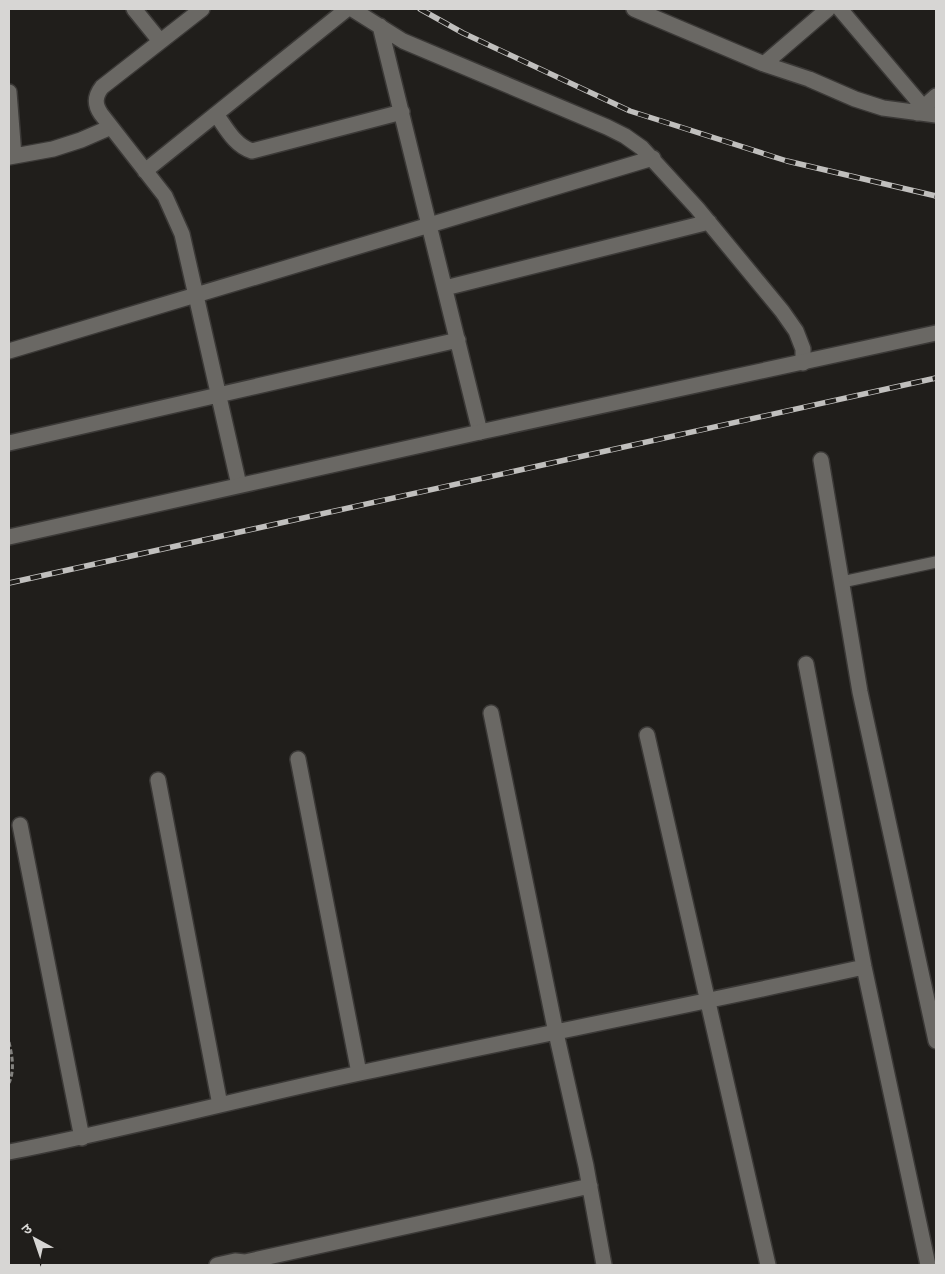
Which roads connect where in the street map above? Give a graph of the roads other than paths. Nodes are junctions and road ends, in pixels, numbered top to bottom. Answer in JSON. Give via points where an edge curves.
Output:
{"nodes":[{"id":1,"x":134,"y":9,"type":"edge"},
{"id":2,"x":202,"y":9,"type":"edge"},
{"id":3,"x":347,"y":9,"type":"edge"},
{"id":4,"x":352,"y":9,"type":"edge"},
{"id":5,"x":634,"y":9,"type":"edge"},
{"id":6,"x":828,"y":9,"type":"edge"},
{"id":7,"x":840,"y":9,"type":"edge"},
{"id":8,"x":380,"y":26,"type":"junction"},
{"id":9,"x":160,"y":42,"type":"junction"},
{"id":10,"x":764,"y":64,"type":"junction"},
{"id":11,"x":9,"y":92,"type":"edge"},
{"id":12,"x":936,"y":96,"type":"edge"},
{"id":13,"x":920,"y":110,"type":"junction"},
{"id":14,"x":402,"y":112,"type":"junction"},
{"id":15,"x":216,"y":114,"type":"junction"},
{"id":16,"x":936,"y":115,"type":"edge"},
{"id":17,"x":111,"y":127,"type":"junction"},
{"id":18,"x":11,"y":157,"type":"edge"},
{"id":19,"x":653,"y":158,"type":"junction"},
{"id":20,"x":145,"y":171,"type":"junction"},
{"id":21,"x":709,"y":222,"type":"junction"},
{"id":22,"x":430,"y":224,"type":"junction"},
{"id":23,"x":445,"y":288,"type":"junction"},
{"id":24,"x":195,"y":294,"type":"junction"},
{"id":25,"x":936,"y":333,"type":"edge"},
{"id":26,"x":458,"y":340,"type":"junction"},
{"id":27,"x":9,"y":351,"type":"edge"},
{"id":28,"x":803,"y":363,"type":"junction"},
{"id":29,"x":218,"y":395,"type":"junction"},
{"id":30,"x":480,"y":432,"type":"junction"},
{"id":31,"x":9,"y":443,"type":"edge"},
{"id":32,"x":821,"y":460,"type":"dead end"},
{"id":33,"x":238,"y":485,"type":"junction"},
{"id":34,"x":9,"y":537,"type":"edge"},
{"id":35,"x":936,"y":562,"type":"edge"},
{"id":36,"x":842,"y":582,"type":"junction"},
{"id":37,"x":806,"y":664,"type":"dead end"},
{"id":38,"x":491,"y":713,"type":"dead end"},
{"id":39,"x":647,"y":735,"type":"dead end"},
{"id":40,"x":298,"y":759,"type":"dead end"},
{"id":41,"x":158,"y":780,"type":"dead end"},
{"id":42,"x":20,"y":825,"type":"dead end"},
{"id":43,"x":864,"y":967,"type":"junction"},
{"id":44,"x":707,"y":1002,"type":"junction"},
{"id":45,"x":556,"y":1033,"type":"junction"},
{"id":46,"x":936,"y":1041,"type":"edge"},
{"id":47,"x":359,"y":1073,"type":"junction"},
{"id":48,"x":220,"y":1106,"type":"junction"},
{"id":49,"x":82,"y":1138,"type":"junction"},
{"id":50,"x":9,"y":1152,"type":"edge"},
{"id":51,"x":590,"y":1186,"type":"junction"},
{"id":52,"x":247,"y":1264,"type":"edge"},
{"id":53,"x":217,"y":1265,"type":"edge"},
{"id":54,"x":604,"y":1265,"type":"edge"},
{"id":55,"x":768,"y":1265,"type":"edge"},
{"id":56,"x":928,"y":1265,"type":"edge"}],
"edges":[{"from":1,"to":9,"type":"street"},
{"from":2,"to":9,"type":"street"},
{"from":3,"to":15,"type":"street"},
{"from":4,"to":8,"type":"street"},
{"from":5,"to":10,"type":"street"},
{"from":6,"to":10,"type":"street"},
{"from":7,"to":13,"type":"street"},
{"from":8,"to":14,"type":"street"},
{"from":8,"to":19,"type":"street","via":[[403,41],[625,136]]},
{"from":9,"to":17,"type":"street","via":[[96,95],[96,107]]},
{"from":10,"to":13,"type":"street","via":[[882,108]]},
{"from":11,"to":18,"type":"street"},
{"from":12,"to":13,"type":"street"},
{"from":13,"to":16,"type":"street"},
{"from":14,"to":15,"type":"street","via":[[252,151],[238,144]]},
{"from":14,"to":22,"type":"street"},
{"from":15,"to":20,"type":"street"},
{"from":17,"to":18,"type":"street","via":[[53,149]]},
{"from":17,"to":20,"type":"street"},
{"from":19,"to":21,"type":"street"},
{"from":19,"to":22,"type":"street"},
{"from":20,"to":24,"type":"street","via":[[174,213]]},
{"from":21,"to":23,"type":"street"},
{"from":21,"to":28,"type":"street","via":[[796,331],[803,349]]},
{"from":22,"to":23,"type":"street"},
{"from":22,"to":24,"type":"street"},
{"from":23,"to":26,"type":"street"},
{"from":24,"to":27,"type":"street"},
{"from":24,"to":29,"type":"street"},
{"from":25,"to":28,"type":"street"},
{"from":26,"to":29,"type":"street"},
{"from":26,"to":30,"type":"street"},
{"from":28,"to":30,"type":"street"},
{"from":29,"to":31,"type":"street"},
{"from":29,"to":33,"type":"street"},
{"from":30,"to":33,"type":"street"},
{"from":32,"to":36,"type":"street"},
{"from":33,"to":34,"type":"street"},
{"from":35,"to":36,"type":"lane"},
{"from":36,"to":46,"type":"street","via":[[860,692]]},
{"from":37,"to":43,"type":"street"},
{"from":38,"to":45,"type":"street"},
{"from":39,"to":44,"type":"street"},
{"from":40,"to":47,"type":"street"},
{"from":41,"to":48,"type":"street"},
{"from":42,"to":49,"type":"street"},
{"from":43,"to":44,"type":"street"},
{"from":43,"to":56,"type":"street"},
{"from":44,"to":45,"type":"street"},
{"from":44,"to":55,"type":"street"},
{"from":45,"to":47,"type":"street"},
{"from":45,"to":51,"type":"street"},
{"from":47,"to":48,"type":"street"},
{"from":48,"to":49,"type":"street"},
{"from":49,"to":50,"type":"street"},
{"from":51,"to":52,"type":"street"},
{"from":51,"to":54,"type":"street"},
{"from":52,"to":53,"type":"street","via":[[235,1261]]}]}
